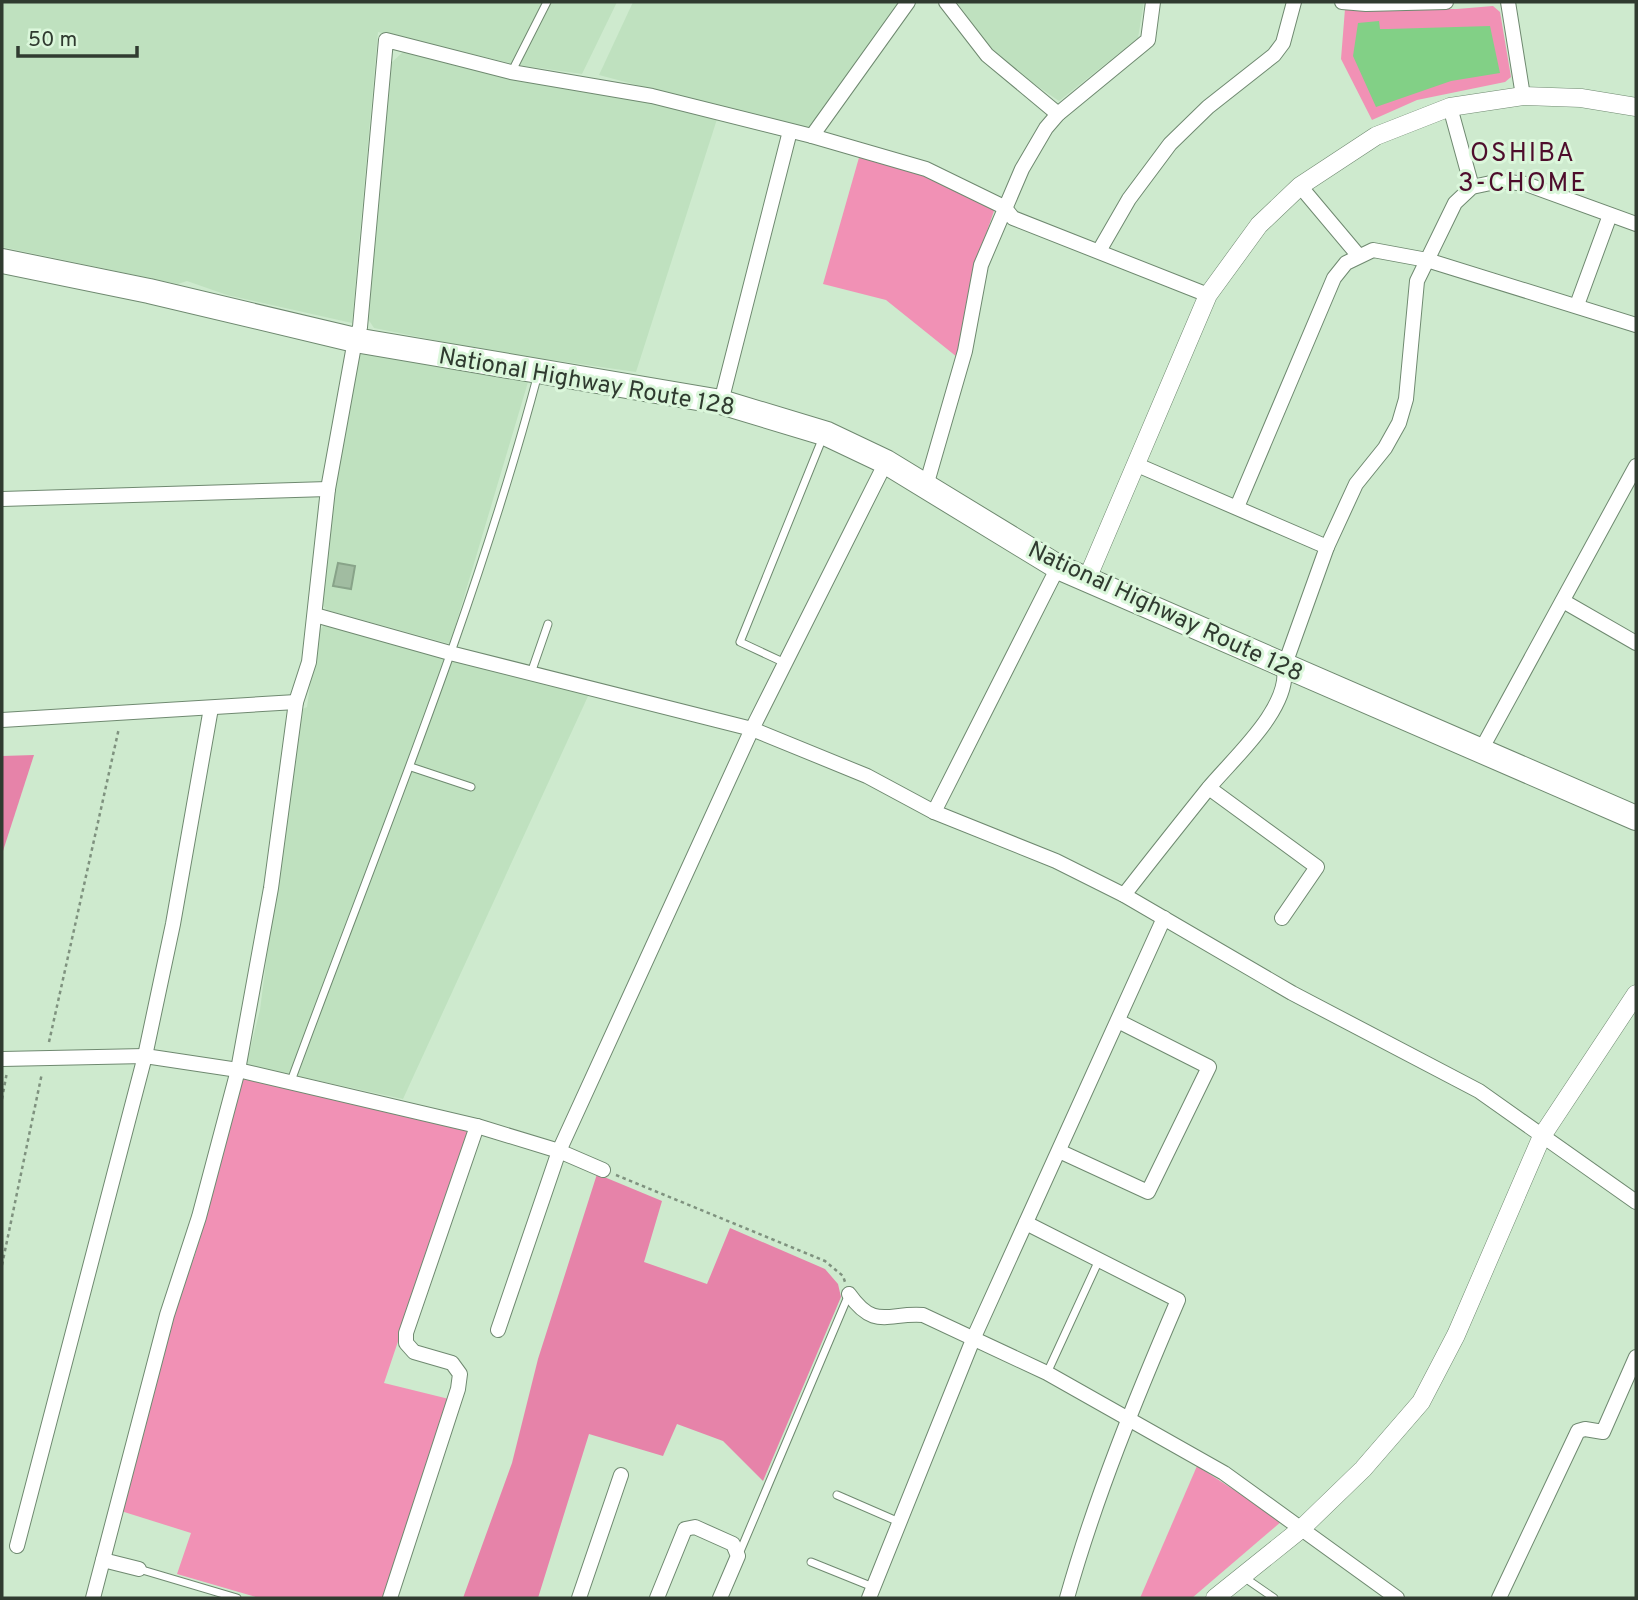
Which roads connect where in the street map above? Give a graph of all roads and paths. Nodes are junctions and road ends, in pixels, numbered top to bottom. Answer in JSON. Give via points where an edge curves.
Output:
{"nodes":[{"id":1,"x":547,"y":2,"type":"edge"},
{"id":2,"x":908,"y":2,"type":"edge"},
{"id":3,"x":946,"y":2,"type":"edge"},
{"id":4,"x":1153,"y":2,"type":"edge"},
{"id":5,"x":1294,"y":2,"type":"edge"},
{"id":6,"x":1342,"y":2,"type":"edge"},
{"id":7,"x":1446,"y":2,"type":"edge"},
{"id":8,"x":1508,"y":2,"type":"edge"},
{"id":9,"x":512,"y":72,"type":"junction"},
{"id":10,"x":1523,"y":96,"type":"junction"},
{"id":11,"x":1450,"y":107,"type":"junction"},
{"id":12,"x":1636,"y":107,"type":"edge"},
{"id":13,"x":1058,"y":114,"type":"junction"},
{"id":14,"x":790,"y":131,"type":"junction"},
{"id":15,"x":812,"y":136,"type":"junction"},
{"id":16,"x":1300,"y":186,"type":"junction"},
{"id":17,"x":1472,"y":187,"type":"junction"},
{"id":18,"x":1004,"y":207,"type":"junction"},
{"id":19,"x":1610,"y":215,"type":"junction"},
{"id":20,"x":1636,"y":224,"type":"edge"},
{"id":21,"x":1099,"y":251,"type":"junction"},
{"id":22,"x":1358,"y":255,"type":"junction"},
{"id":23,"x":1427,"y":260,"type":"junction"},
{"id":24,"x":2,"y":261,"type":"edge"},
{"id":25,"x":1208,"y":295,"type":"junction"},
{"id":26,"x":1577,"y":305,"type":"junction"},
{"id":27,"x":1636,"y":326,"type":"edge"},
{"id":28,"x":355,"y":340,"type":"junction"},
{"id":29,"x":539,"y":373,"type":"junction"},
{"id":30,"x":721,"y":402,"type":"junction"},
{"id":31,"x":824,"y":433,"type":"junction"},
{"id":32,"x":886,"y":462,"type":"junction"},
{"id":33,"x":1135,"y":464,"type":"junction"},
{"id":34,"x":1636,"y":466,"type":"edge"},
{"id":35,"x":926,"y":486,"type":"junction"},
{"id":36,"x":328,"y":489,"type":"junction"},
{"id":37,"x":2,"y":499,"type":"edge"},
{"id":38,"x":1237,"y":507,"type":"junction"},
{"id":39,"x":1327,"y":547,"type":"junction"},
{"id":40,"x":1058,"y":567,"type":"junction"},
{"id":41,"x":1087,"y":579,"type":"junction"},
{"id":42,"x":1563,"y":601,"type":"junction"},
{"id":43,"x":314,"y":615,"type":"junction"},
{"id":44,"x":548,"y":624,"type":"dead end"},
{"id":45,"x":1636,"y":643,"type":"edge"},
{"id":46,"x":450,"y":653,"type":"junction"},
{"id":47,"x":785,"y":663,"type":"junction"},
{"id":48,"x":1284,"y":667,"type":"junction"},
{"id":49,"x":531,"y":673,"type":"junction"},
{"id":50,"x":296,"y":702,"type":"junction"},
{"id":51,"x":211,"y":708,"type":"junction"},
{"id":52,"x":122,"y":713,"type":"junction"},
{"id":53,"x":2,"y":720,"type":"edge"},
{"id":54,"x":752,"y":729,"type":"junction"},
{"id":55,"x":1480,"y":750,"type":"junction"},
{"id":56,"x":411,"y":767,"type":"junction"},
{"id":57,"x":471,"y":787,"type":"dead end"},
{"id":58,"x":1209,"y":788,"type":"junction"},
{"id":59,"x":934,"y":812,"type":"junction"},
{"id":60,"x":1636,"y":818,"type":"edge"},
{"id":61,"x":1124,"y":895,"type":"junction"},
{"id":62,"x":1164,"y":918,"type":"junction"},
{"id":63,"x":1282,"y":918,"type":"dead end"},
{"id":64,"x":1636,"y":994,"type":"edge"},
{"id":65,"x":1118,"y":1021,"type":"junction"},
{"id":66,"x":46,"y":1056,"type":"junction"},
{"id":67,"x":145,"y":1056,"type":"junction"},
{"id":68,"x":6,"y":1058,"type":"edge"},
{"id":69,"x":238,"y":1070,"type":"junction"},
{"id":70,"x":291,"y":1082,"type":"junction"},
{"id":71,"x":2,"y":1099,"type":"edge"},
{"id":72,"x":477,"y":1126,"type":"junction"},
{"id":73,"x":1542,"y":1136,"type":"junction"},
{"id":74,"x":1059,"y":1151,"type":"junction"},
{"id":75,"x":559,"y":1152,"type":"junction"},
{"id":76,"x":603,"y":1170,"type":"joint"},
{"id":77,"x":1636,"y":1202,"type":"edge"},
{"id":78,"x":1026,"y":1223,"type":"junction"},
{"id":79,"x":1099,"y":1261,"type":"junction"},
{"id":80,"x":2,"y":1265,"type":"edge"},
{"id":81,"x":849,"y":1294,"type":"junction"},
{"id":82,"x":498,"y":1329,"type":"dead end"},
{"id":83,"x":974,"y":1337,"type":"junction"},
{"id":84,"x":1636,"y":1357,"type":"edge"},
{"id":85,"x":1047,"y":1373,"type":"junction"},
{"id":86,"x":1127,"y":1419,"type":"junction"},
{"id":87,"x":621,"y":1475,"type":"dead end"},
{"id":88,"x":837,"y":1495,"type":"dead end"},
{"id":89,"x":899,"y":1522,"type":"junction"},
{"id":90,"x":1301,"y":1529,"type":"junction"},
{"id":91,"x":17,"y":1546,"type":"dead end"},
{"id":92,"x":738,"y":1556,"type":"junction"},
{"id":93,"x":103,"y":1560,"type":"junction"},
{"id":94,"x":811,"y":1562,"type":"dead end"},
{"id":95,"x":139,"y":1569,"type":"joint"},
{"id":96,"x":1241,"y":1575,"type":"junction"},
{"id":97,"x":871,"y":1593,"type":"edge"},
{"id":98,"x":93,"y":1598,"type":"edge"},
{"id":99,"x":237,"y":1598,"type":"edge"},
{"id":100,"x":390,"y":1598,"type":"edge"},
{"id":101,"x":579,"y":1598,"type":"edge"},
{"id":102,"x":657,"y":1598,"type":"edge"},
{"id":103,"x":720,"y":1598,"type":"edge"},
{"id":104,"x":1067,"y":1598,"type":"edge"},
{"id":105,"x":1216,"y":1598,"type":"edge"},
{"id":106,"x":1274,"y":1598,"type":"edge"},
{"id":107,"x":1397,"y":1598,"type":"edge"},
{"id":108,"x":1499,"y":1598,"type":"edge"}],
"edges":[{"from":1,"to":9,"type":"lane"},
{"from":2,"to":15,"type":"street"},
{"from":3,"to":13,"type":"street","via":[[987,55]]},
{"from":4,"to":13,"type":"street","via":[[1148,40],[1140,50]]},
{"from":5,"to":21,"type":"street","via":[[1279,49],[1170,144]]},
{"from":6,"to":7,"type":"street"},
{"from":8,"to":10,"type":"street"},
{"from":9,"to":14,"type":"street","via":[[652,96]]},
{"from":9,"to":28,"type":"street","via":[[386,40],[360,327]]},
{"from":10,"to":11,"type":"street"},
{"from":10,"to":12,"type":"street","via":[[1581,98]]},
{"from":11,"to":16,"type":"street","via":[[1376,136]]},
{"from":11,"to":17,"type":"street"},
{"from":13,"to":18,"type":"street","via":[[1022,169]]},
{"from":14,"to":15,"type":"street"},
{"from":14,"to":30,"type":"street"},
{"from":15,"to":18,"type":"street","via":[[926,169]]},
{"from":16,"to":22,"type":"street"},
{"from":16,"to":25,"type":"street","via":[[1259,225]]},
{"from":17,"to":19,"type":"street","via":[[1500,181],[1526,184]]},
{"from":17,"to":23,"type":"street","via":[[1455,203]]},
{"from":18,"to":21,"type":"street","via":[[1013,218]]},
{"from":18,"to":35,"type":"street","via":[[981,265],[964,351]]},
{"from":19,"to":20,"type":"street"},
{"from":19,"to":26,"type":"street"},
{"from":21,"to":25,"type":"street"},
{"from":22,"to":23,"type":"street","via":[[1373,250]]},
{"from":22,"to":38,"type":"street","via":[[1334,278]]},
{"from":23,"to":26,"type":"street"},
{"from":23,"to":39,"type":"street","via":[[1417,281],[1406,399],[1399,423],[1356,484]]},
{"from":24,"to":28,"type":"highway","name":"National Highway Route 128"},
{"from":25,"to":33,"type":"street"},
{"from":26,"to":27,"type":"street"},
{"from":28,"to":29,"type":"highway","name":"National Highway Route 128"},
{"from":28,"to":36,"type":"street"},
{"from":29,"to":30,"type":"highway","name":"National Highway Route 128"},
{"from":29,"to":46,"type":"lane","via":[[497,517]]},
{"from":30,"to":31,"type":"highway","name":"National Highway Route 128"},
{"from":31,"to":32,"type":"highway","name":"National Highway Route 128"},
{"from":31,"to":47,"type":"lane","via":[[740,642]]},
{"from":32,"to":35,"type":"highway","name":"National Highway Route 128"},
{"from":32,"to":47,"type":"street"},
{"from":33,"to":38,"type":"street"},
{"from":33,"to":41,"type":"street"},
{"from":34,"to":42,"type":"street"},
{"from":35,"to":40,"type":"highway","name":"National Highway Route 128"},
{"from":36,"to":37,"type":"street"},
{"from":36,"to":43,"type":"street"},
{"from":38,"to":39,"type":"street"},
{"from":39,"to":48,"type":"street"},
{"from":40,"to":41,"type":"highway","name":"National Highway Route 128"},
{"from":40,"to":59,"type":"street"},
{"from":41,"to":48,"type":"highway","name":"National Highway Route 128"},
{"from":42,"to":45,"type":"street"},
{"from":42,"to":55,"type":"street"},
{"from":43,"to":46,"type":"street"},
{"from":43,"to":50,"type":"street","via":[[309,662]]},
{"from":44,"to":49,"type":"lane"},
{"from":46,"to":49,"type":"street"},
{"from":46,"to":56,"type":"lane"},
{"from":47,"to":54,"type":"street"},
{"from":48,"to":55,"type":"highway","name":"National Highway Route 128"},
{"from":48,"to":58,"type":"street","via":[[1286,677],[1276,703],[1250,743]]},
{"from":49,"to":54,"type":"street"},
{"from":50,"to":51,"type":"street"},
{"from":50,"to":69,"type":"street","via":[[271,888]]},
{"from":51,"to":52,"type":"street"},
{"from":51,"to":67,"type":"street"},
{"from":52,"to":53,"type":"street"},
{"from":52,"to":66,"type":"path"},
{"from":54,"to":59,"type":"street","via":[[867,776]]},
{"from":54,"to":75,"type":"street"},
{"from":55,"to":60,"type":"highway","name":"National Highway Route 128"},
{"from":56,"to":57,"type":"lane"},
{"from":56,"to":70,"type":"lane"},
{"from":58,"to":61,"type":"street"},
{"from":58,"to":63,"type":"street","via":[[1317,867]]},
{"from":59,"to":61,"type":"street","via":[[1056,861]]},
{"from":61,"to":62,"type":"street"},
{"from":62,"to":65,"type":"street"},
{"from":62,"to":73,"type":"street","via":[[1292,993],[1479,1091]]},
{"from":64,"to":73,"type":"street"},
{"from":65,"to":74,"type":"street"},
{"from":65,"to":74,"type":"street","via":[[1209,1067],[1148,1192]]},
{"from":66,"to":67,"type":"street"},
{"from":66,"to":68,"type":"street"},
{"from":66,"to":80,"type":"path"},
{"from":67,"to":69,"type":"street"},
{"from":67,"to":91,"type":"street"},
{"from":68,"to":71,"type":"path"},
{"from":69,"to":70,"type":"street"},
{"from":69,"to":93,"type":"street"},
{"from":70,"to":72,"type":"street"},
{"from":72,"to":75,"type":"street"},
{"from":72,"to":100,"type":"street","via":[[405,1333],[414,1352],[452,1363],[460,1374]]},
{"from":73,"to":77,"type":"street"},
{"from":73,"to":90,"type":"street","via":[[1456,1335],[1420,1402],[1363,1469]]},
{"from":74,"to":78,"type":"street"},
{"from":75,"to":76,"type":"street"},
{"from":75,"to":82,"type":"street"},
{"from":76,"to":81,"type":"path","via":[[824,1261],[843,1276]]},
{"from":78,"to":79,"type":"street"},
{"from":78,"to":83,"type":"street"},
{"from":79,"to":85,"type":"lane"},
{"from":79,"to":86,"type":"street","via":[[1178,1300]]},
{"from":81,"to":83,"type":"street","via":[[869,1314],[890,1320],[923,1315]]},
{"from":81,"to":92,"type":"lane"},
{"from":83,"to":85,"type":"street"},
{"from":83,"to":89,"type":"street"},
{"from":84,"to":108,"type":"street","via":[[1603,1432],[1578,1431]]},
{"from":85,"to":86,"type":"street"},
{"from":86,"to":90,"type":"street","via":[[1224,1473]]},
{"from":86,"to":104,"type":"street"},
{"from":87,"to":101,"type":"street"},
{"from":88,"to":89,"type":"lane"},
{"from":89,"to":97,"type":"street"},
{"from":90,"to":96,"type":"street"},
{"from":90,"to":107,"type":"street"},
{"from":92,"to":102,"type":"street","via":[[733,1544],[695,1527],[685,1529]]},
{"from":92,"to":103,"type":"street"},
{"from":93,"to":95,"type":"street"},
{"from":93,"to":98,"type":"street"},
{"from":94,"to":97,"type":"lane"},
{"from":95,"to":99,"type":"lane"},
{"from":96,"to":105,"type":"street"},
{"from":96,"to":106,"type":"lane"}]}
